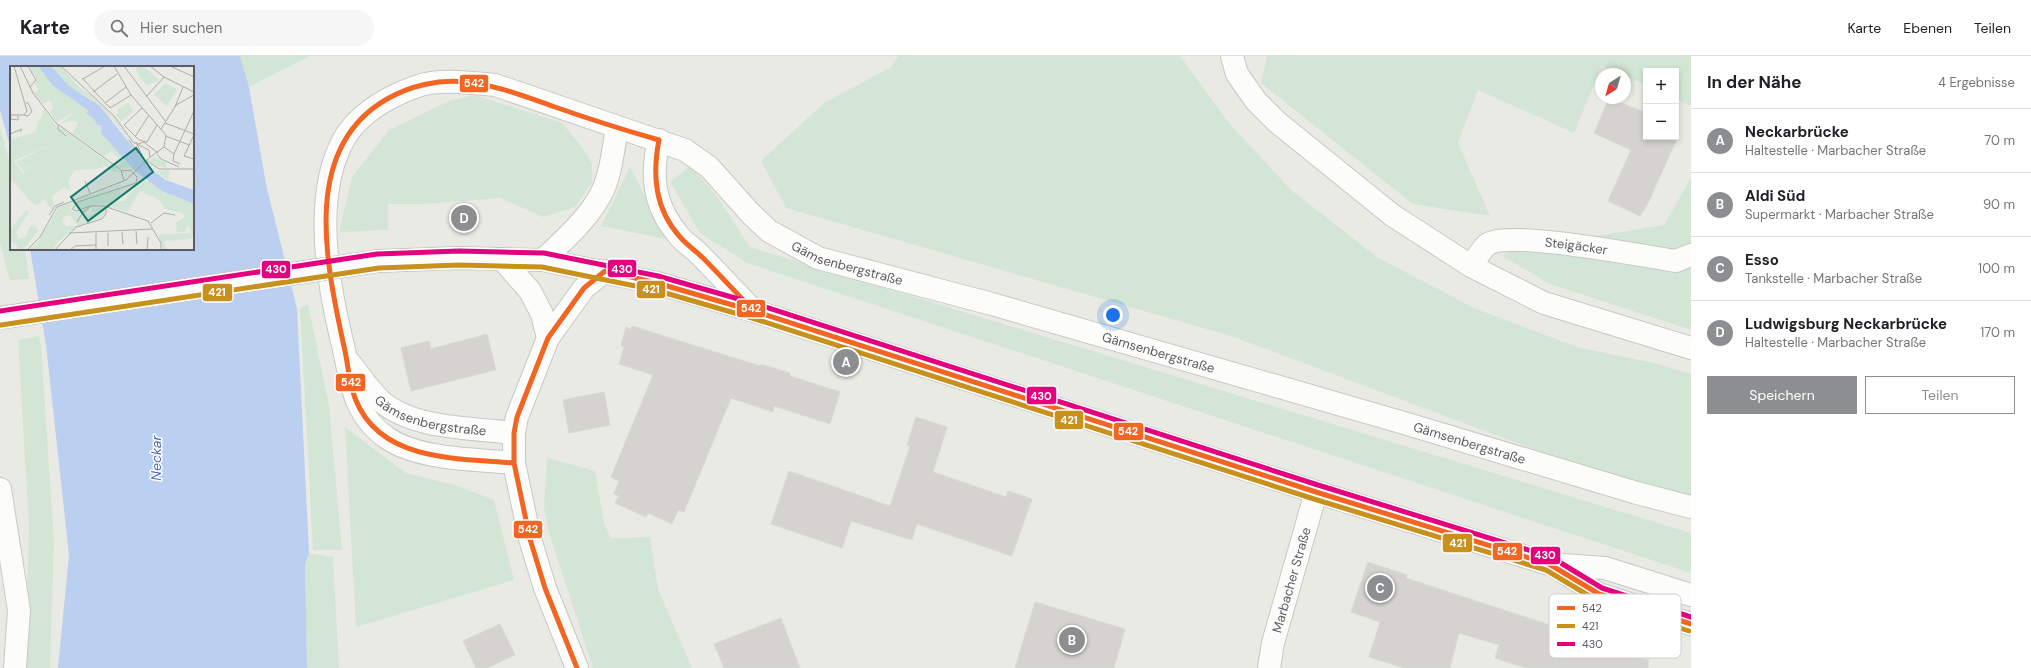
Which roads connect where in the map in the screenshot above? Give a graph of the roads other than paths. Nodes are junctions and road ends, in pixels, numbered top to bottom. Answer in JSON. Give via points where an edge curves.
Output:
{"nodes":[{"id":1,"x":1232,"y":56,"type":"edge"},
{"id":2,"x":617,"y":128,"type":"junction"},
{"id":3,"x":659,"y":140,"type":"junction"},
{"id":4,"x":1691,"y":255,"type":"edge"},
{"id":5,"x":502,"y":259,"type":"junction"},
{"id":6,"x":544,"y":260,"type":"junction"},
{"id":7,"x":1471,"y":266,"type":"junction"},
{"id":8,"x":605,"y":271,"type":"junction"},
{"id":9,"x":754,"y":311,"type":"junction"},
{"id":10,"x":0,"y":318,"type":"edge"},
{"id":11,"x":548,"y":338,"type":"junction"},
{"id":12,"x":1691,"y":348,"type":"edge"},
{"id":13,"x":346,"y":357,"type":"junction"},
{"id":14,"x":514,"y":433,"type":"junction"},
{"id":15,"x":514,"y":463,"type":"junction"},
{"id":16,"x":0,"y":489,"type":"edge"},
{"id":17,"x":1316,"y":492,"type":"junction"},
{"id":18,"x":1691,"y":507,"type":"edge"},
{"id":19,"x":1549,"y":564,"type":"junction"},
{"id":20,"x":1599,"y":594,"type":"edge"},
{"id":21,"x":1691,"y":595,"type":"edge"},
{"id":22,"x":1681,"y":621,"type":"edge"},
{"id":23,"x":1691,"y":624,"type":"edge"},
{"id":24,"x":15,"y":668,"type":"edge"},
{"id":25,"x":577,"y":668,"type":"edge"},
{"id":26,"x":1269,"y":668,"type":"edge"}],
"edges":[{"from":1,"to":7,"type":"street","via":[[1237,74],[1256,101],[1277,122],[1392,214]]},
{"from":2,"to":3,"type":"street","name":"Gämsenbergstraße"},
{"from":2,"to":6,"type":"street","via":[[601,195],[574,231]]},
{"from":2,"to":13,"type":"street","name":"Gämsenbergstraße","via":[[495,85],[465,82],[430,83],[410,89],[380,103],[357,121],[344,138],[334,163],[325,237]]},
{"from":3,"to":9,"type":"street","via":[[654,161],[654,184],[663,213],[680,237]]},
{"from":3,"to":18,"type":"street","name":"Gämsenbergstraße","via":[[686,150],[703,161],[769,231],[818,258],[999,306]]},
{"from":4,"to":7,"type":"street","name":"Steigäcker","via":[[1676,261],[1551,242],[1505,239],[1487,245]]},
{"from":5,"to":6,"type":"street"},
{"from":5,"to":10,"type":"street","bridge":true,"via":[[378,261]]},
{"from":5,"to":11,"type":"street","via":[[530,290],[542,314]]},
{"from":6,"to":8,"type":"street"},
{"from":7,"to":12,"type":"street","via":[[1544,303]]},
{"from":8,"to":9,"type":"street","via":[[691,292]]},
{"from":8,"to":11,"type":"street","via":[[584,288]]},
{"from":9,"to":17,"type":"street"},
{"from":11,"to":14,"type":"street","via":[[517,417]]},
{"from":13,"to":14,"type":"street","name":"Gämsenbergstraße","via":[[367,386],[395,411],[429,423]]},
{"from":13,"to":15,"type":"street","name":"Gämsenbergstraße","via":[[353,395],[363,413],[386,438],[417,451]]},
{"from":14,"to":15,"type":"street"},
{"from":15,"to":25,"type":"street","via":[[530,539],[545,588]]},
{"from":16,"to":24,"type":"street","via":[[19,610]]},
{"from":17,"to":19,"type":"street"},
{"from":17,"to":26,"type":"street","name":"Marbacher Straße","via":[[1272,643]]},
{"from":19,"to":20,"type":"street"},
{"from":19,"to":21,"type":"street","via":[[1605,568]]},
{"from":22,"to":23,"type":"street"}]}
